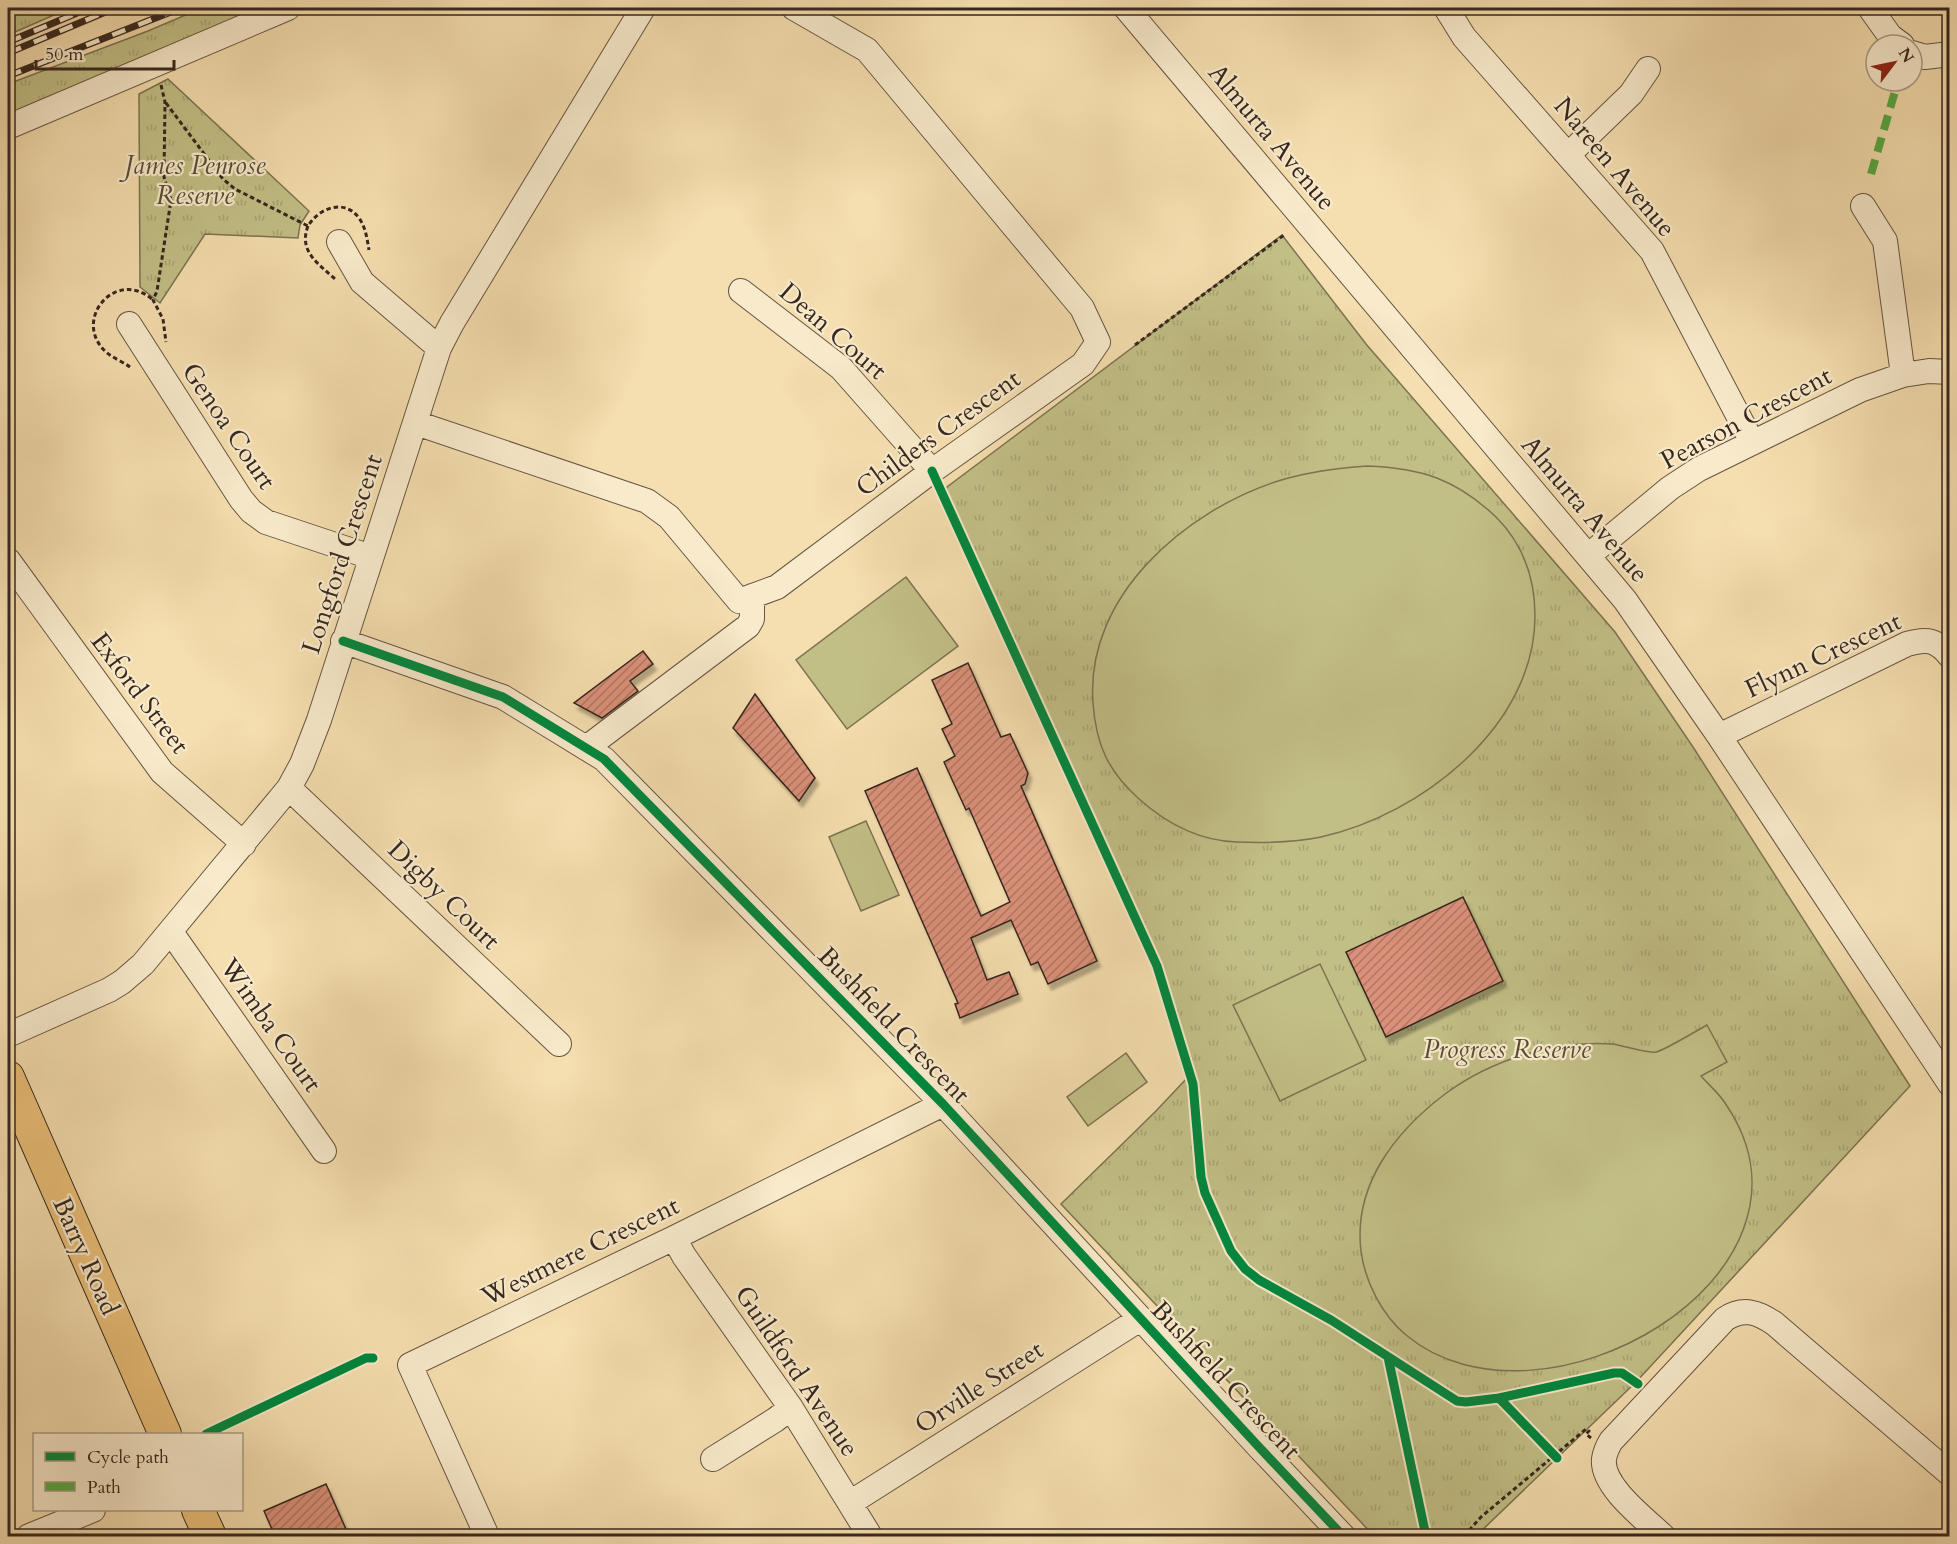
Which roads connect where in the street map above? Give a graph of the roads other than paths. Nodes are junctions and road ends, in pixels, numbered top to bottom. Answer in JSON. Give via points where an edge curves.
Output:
{"nodes":[{"id":1,"x":288,"y":8,"type":"edge"},
{"id":2,"x":643,"y":8,"type":"edge"},
{"id":3,"x":794,"y":8,"type":"edge"},
{"id":4,"x":1126,"y":8,"type":"edge"},
{"id":5,"x":1446,"y":8,"type":"edge"},
{"id":6,"x":1870,"y":8,"type":"edge"},
{"id":7,"x":1888,"y":33,"type":"edge"},
{"id":8,"x":1950,"y":54,"type":"edge"},
{"id":9,"x":1924,"y":57,"type":"edge"},
{"id":10,"x":1648,"y":69,"type":"dead end"},
{"id":11,"x":8,"y":127,"type":"edge"},
{"id":12,"x":1568,"y":155,"type":"junction"},
{"id":13,"x":1863,"y":206,"type":"dead end"},
{"id":14,"x":339,"y":242,"type":"dead end"},
{"id":15,"x":741,"y":291,"type":"dead end"},
{"id":16,"x":129,"y":324,"type":"dead end"},
{"id":17,"x":439,"y":348,"type":"junction"},
{"id":18,"x":1950,"y":372,"type":"edge"},
{"id":19,"x":1903,"y":375,"type":"junction"},
{"id":20,"x":416,"y":423,"type":"junction"},
{"id":21,"x":1752,"y":442,"type":"junction"},
{"id":22,"x":932,"y":471,"type":"junction"},
{"id":23,"x":1588,"y":556,"type":"junction"},
{"id":24,"x":371,"y":557,"type":"junction"},
{"id":25,"x":8,"y":560,"type":"edge"},
{"id":26,"x":752,"y":596,"type":"junction"},
{"id":27,"x":343,"y":641,"type":"junction"},
{"id":28,"x":1950,"y":656,"type":"edge"},
{"id":29,"x":1719,"y":736,"type":"junction"},
{"id":30,"x":586,"y":748,"type":"junction"},
{"id":31,"x":289,"y":788,"type":"junction"},
{"id":32,"x":244,"y":844,"type":"junction"},
{"id":33,"x":171,"y":932,"type":"junction"},
{"id":34,"x":8,"y":1035,"type":"edge"},
{"id":35,"x":559,"y":1044,"type":"dead end"},
{"id":36,"x":8,"y":1077,"type":"edge"},
{"id":37,"x":1950,"y":1084,"type":"edge"},
{"id":38,"x":943,"y":1104,"type":"junction"},
{"id":39,"x":324,"y":1151,"type":"dead end"},
{"id":40,"x":674,"y":1238,"type":"junction"},
{"id":41,"x":1140,"y":1319,"type":"junction"},
{"id":42,"x":791,"y":1408,"type":"junction"},
{"id":43,"x":165,"y":1433,"type":"edge"},
{"id":44,"x":713,"y":1459,"type":"dead end"},
{"id":45,"x":1950,"y":1474,"type":"edge"},
{"id":46,"x":850,"y":1503,"type":"junction"},
{"id":47,"x":88,"y":1511,"type":"edge"},
{"id":48,"x":199,"y":1511,"type":"edge"},
{"id":49,"x":29,"y":1536,"type":"edge"},
{"id":50,"x":210,"y":1536,"type":"edge"},
{"id":51,"x":487,"y":1536,"type":"edge"},
{"id":52,"x":870,"y":1536,"type":"edge"},
{"id":53,"x":1343,"y":1536,"type":"edge"},
{"id":54,"x":1664,"y":1536,"type":"edge"}],
"edges":[{"from":1,"to":11,"type":"street"},
{"from":2,"to":17,"type":"street","name":"Longford Crescent"},
{"from":3,"to":22,"type":"street","name":"Childers Crescent","via":[[867,50],[1082,308],[1098,342],[1083,364]]},
{"from":4,"to":23,"type":"street","name":"Almurta Avenue"},
{"from":5,"to":12,"type":"street","name":"Nareen Avenue","via":[[1464,37]]},
{"from":6,"to":7,"type":"street"},
{"from":8,"to":9,"type":"street"},
{"from":10,"to":12,"type":"street","via":[[1631,94]]},
{"from":12,"to":21,"type":"street","name":"Nareen Avenue","via":[[1652,251]]},
{"from":13,"to":19,"type":"street","via":[[1885,240]]},
{"from":14,"to":17,"type":"street","via":[[362,282]]},
{"from":15,"to":22,"type":"street","name":"Dean Court","via":[[841,368]]},
{"from":16,"to":24,"type":"street","name":"Genoa Court","via":[[251,511],[286,530]]},
{"from":17,"to":20,"type":"street","name":"Longford Crescent"},
{"from":18,"to":19,"type":"street","name":"Pearson Crescent"},
{"from":19,"to":21,"type":"street","name":"Pearson Crescent","via":[[1860,390]]},
{"from":20,"to":24,"type":"street","name":"Longford Crescent"},
{"from":20,"to":26,"type":"street","via":[[647,501],[669,517],[739,601]]},
{"from":21,"to":23,"type":"street","name":"Pearson Crescent","via":[[1670,488]]},
{"from":22,"to":26,"type":"street","name":"Childers Crescent","via":[[777,587]]},
{"from":23,"to":29,"type":"street","name":"Almurta Avenue","via":[[1645,628]]},
{"from":24,"to":27,"type":"street","name":"Longford Crescent"},
{"from":25,"to":32,"type":"street","name":"Exford Street","via":[[162,772]]},
{"from":26,"to":30,"type":"street","via":[[752,619],[748,626]]},
{"from":27,"to":30,"type":"street","name":"Bushfield Crescent","via":[[503,697]]},
{"from":27,"to":31,"type":"street","name":"Longford Crescent","via":[[310,745]]},
{"from":28,"to":29,"type":"street","name":"Flynn Crescent","via":[[1931,641],[1907,644]]},
{"from":29,"to":37,"type":"street","name":"Almurta Avenue"},
{"from":30,"to":38,"type":"street","name":"Bushfield Crescent","via":[[604,759]]},
{"from":31,"to":32,"type":"street","name":"Longford Crescent"},
{"from":31,"to":35,"type":"street","name":"Digby Court"},
{"from":32,"to":33,"type":"street","name":"Longford Crescent"},
{"from":33,"to":34,"type":"street","name":"Longford Crescent","via":[[122,982]]},
{"from":33,"to":39,"type":"street","name":"Wimba Court"},
{"from":36,"to":43,"type":"main road","name":"Barry Road"},
{"from":38,"to":40,"type":"street","name":"Westmere Crescent"},
{"from":38,"to":41,"type":"street","name":"Bushfield Crescent"},
{"from":40,"to":42,"type":"street","name":"Guildford Avenue"},
{"from":40,"to":51,"type":"street","name":"Westmere Crescent","via":[[410,1365]]},
{"from":41,"to":46,"type":"street","name":"Orville Street"},
{"from":41,"to":53,"type":"street","name":"Bushfield Crescent"},
{"from":42,"to":44,"type":"street"},
{"from":42,"to":46,"type":"street","name":"Guildford Avenue"},
{"from":45,"to":54,"type":"street","via":[[1775,1324],[1753,1312],[1742,1311],[1725,1319],[1607,1449],[1605,1468],[1612,1486]]},
{"from":46,"to":52,"type":"street","name":"Guildford Avenue"},
{"from":47,"to":49,"type":"street"},
{"from":48,"to":50,"type":"main road"}]}
